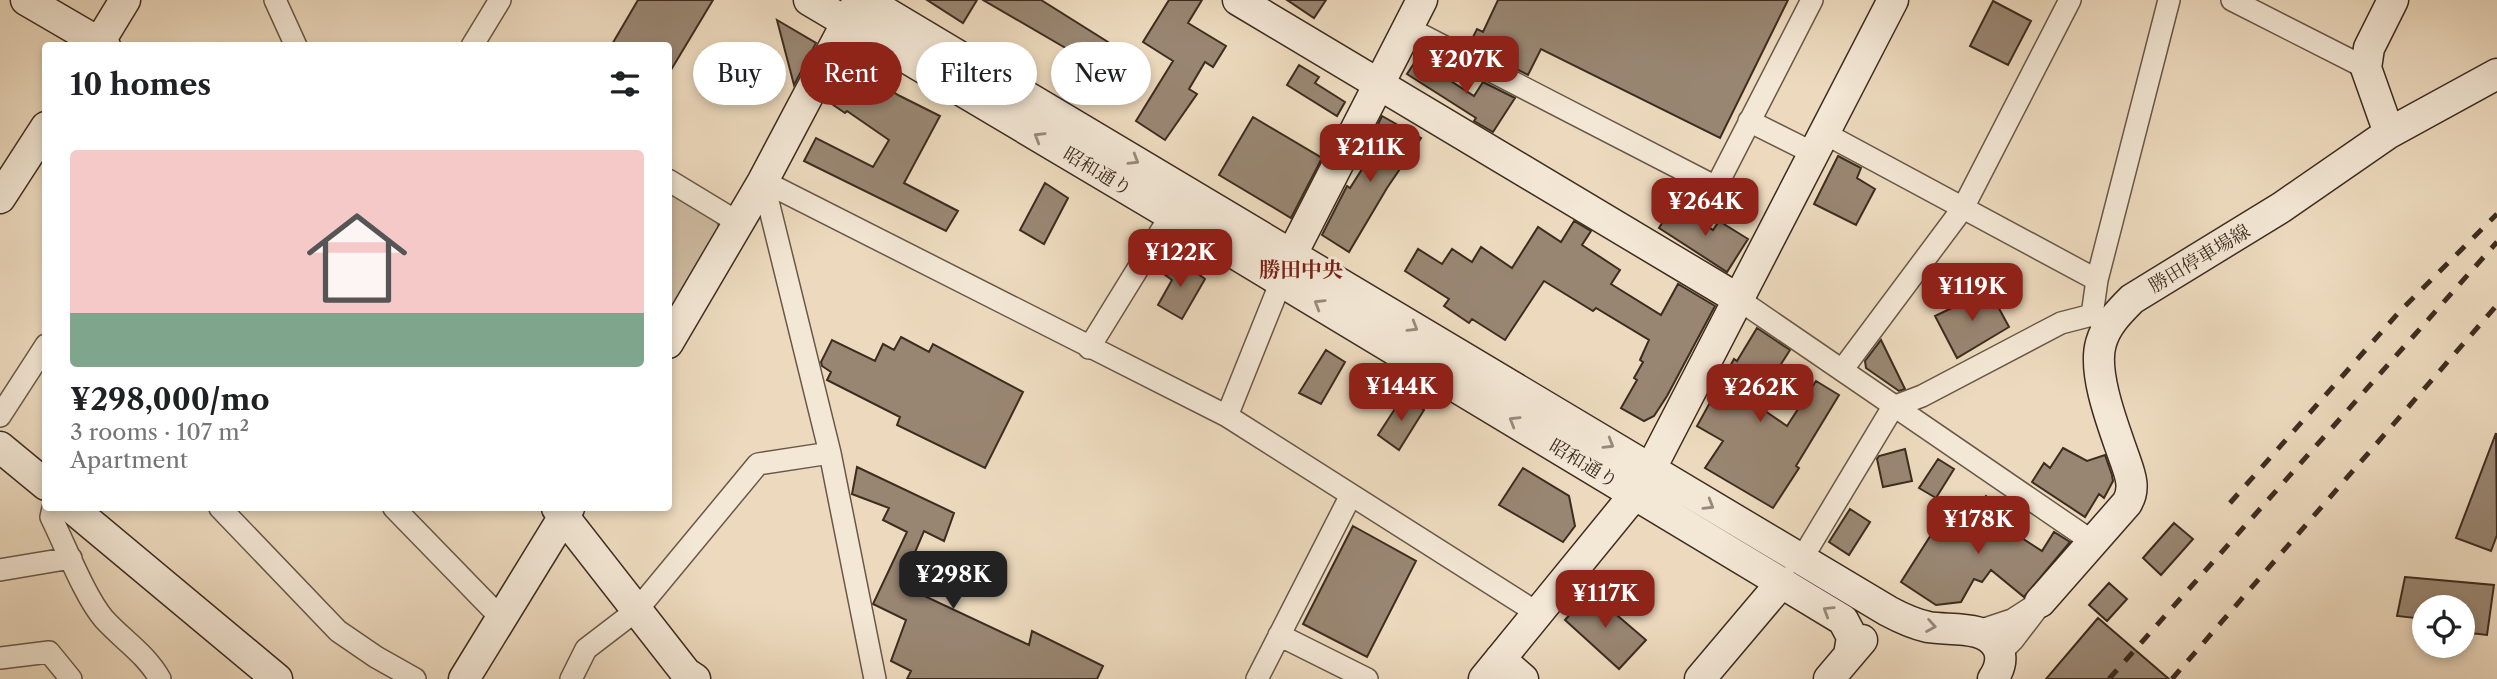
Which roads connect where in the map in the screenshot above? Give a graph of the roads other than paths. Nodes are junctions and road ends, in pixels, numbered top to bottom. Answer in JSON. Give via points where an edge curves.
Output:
{"nodes":[{"id":1,"x":26,"y":0,"type":"edge"},
{"id":2,"x":125,"y":0,"type":"edge"},
{"id":3,"x":275,"y":0,"type":"edge"},
{"id":4,"x":500,"y":0,"type":"edge"},
{"id":5,"x":809,"y":0,"type":"edge"},
{"id":6,"x":1238,"y":0,"type":"edge"},
{"id":7,"x":1422,"y":0,"type":"edge"},
{"id":8,"x":1812,"y":0,"type":"edge"},
{"id":9,"x":1893,"y":0,"type":"edge"},
{"id":10,"x":2070,"y":0,"type":"edge"},
{"id":11,"x":2169,"y":0,"type":"edge"},
{"id":12,"x":2232,"y":0,"type":"edge"},
{"id":13,"x":2393,"y":0,"type":"edge"},
{"id":14,"x":857,"y":7,"type":"edge"},
{"id":15,"x":1408,"y":28,"type":"junction"},
{"id":16,"x":98,"y":42,"type":"edge"},
{"id":17,"x":102,"y":42,"type":"edge"},
{"id":18,"x":294,"y":42,"type":"edge"},
{"id":19,"x":474,"y":42,"type":"edge"},
{"id":20,"x":2365,"y":68,"type":"junction"},
{"id":21,"x":2497,"y":74,"type":"edge"},
{"id":22,"x":1380,"y":85,"type":"junction"},
{"id":23,"x":1749,"y":121,"type":"junction"},
{"id":24,"x":42,"y":133,"type":"edge"},
{"id":25,"x":2389,"y":133,"type":"junction"},
{"id":26,"x":1818,"y":143,"type":"junction"},
{"id":27,"x":762,"y":181,"type":"junction"},
{"id":28,"x":672,"y":182,"type":"edge"},
{"id":29,"x":0,"y":198,"type":"edge"},
{"id":30,"x":1964,"y":208,"type":"junction"},
{"id":31,"x":1171,"y":215,"type":"junction"},
{"id":32,"x":739,"y":223,"type":"junction"},
{"id":33,"x":1287,"y":268,"type":"junction"},
{"id":34,"x":2097,"y":280,"type":"junction"},
{"id":35,"x":1738,"y":299,"type":"junction"},
{"id":36,"x":2101,"y":320,"type":"junction"},
{"id":37,"x":672,"y":330,"type":"edge"},
{"id":38,"x":1090,"y":348,"type":"junction"},
{"id":39,"x":42,"y":352,"type":"edge"},
{"id":40,"x":1842,"y":370,"type":"junction"},
{"id":41,"x":1893,"y":407,"type":"junction"},
{"id":42,"x":0,"y":416,"type":"edge"},
{"id":43,"x":1227,"y":416,"type":"junction"},
{"id":44,"x":0,"y":447,"type":"edge"},
{"id":45,"x":830,"y":453,"type":"junction"},
{"id":46,"x":42,"y":482,"type":"edge"},
{"id":47,"x":1643,"y":482,"type":"junction"},
{"id":48,"x":1351,"y":495,"type":"junction"},
{"id":49,"x":52,"y":511,"type":"edge"},
{"id":50,"x":75,"y":511,"type":"edge"},
{"id":51,"x":223,"y":511,"type":"edge"},
{"id":52,"x":397,"y":511,"type":"edge"},
{"id":53,"x":562,"y":511,"type":"edge"},
{"id":54,"x":564,"y":511,"type":"edge"},
{"id":55,"x":2093,"y":542,"type":"junction"},
{"id":56,"x":71,"y":558,"type":"junction"},
{"id":57,"x":1801,"y":560,"type":"junction"},
{"id":58,"x":0,"y":570,"type":"edge"},
{"id":59,"x":1782,"y":582,"type":"junction"},
{"id":60,"x":2040,"y":602,"type":"junction"},
{"id":61,"x":637,"y":610,"type":"junction"},
{"id":62,"x":1888,"y":611,"type":"junction"},
{"id":63,"x":1539,"y":614,"type":"junction"},
{"id":64,"x":502,"y":619,"type":"junction"},
{"id":65,"x":1976,"y":632,"type":"junction"},
{"id":66,"x":1279,"y":635,"type":"junction"},
{"id":67,"x":1849,"y":655,"type":"junction"},
{"id":68,"x":0,"y":658,"type":"edge"},
{"id":69,"x":1997,"y":666,"type":"edge"},
{"id":70,"x":1492,"y":669,"type":"edge"},
{"id":71,"x":263,"y":675,"type":"edge"},
{"id":72,"x":71,"y":679,"type":"edge"},
{"id":73,"x":160,"y":679,"type":"edge"},
{"id":74,"x":415,"y":679,"type":"edge"},
{"id":75,"x":464,"y":679,"type":"edge"},
{"id":76,"x":571,"y":679,"type":"edge"},
{"id":77,"x":695,"y":679,"type":"edge"},
{"id":78,"x":875,"y":679,"type":"edge"},
{"id":79,"x":1257,"y":679,"type":"edge"},
{"id":80,"x":1367,"y":679,"type":"edge"},
{"id":81,"x":1523,"y":679,"type":"edge"},
{"id":82,"x":1700,"y":679,"type":"edge"},
{"id":83,"x":1829,"y":679,"type":"edge"}],
"edges":[{"from":1,"to":16,"type":"street"},
{"from":2,"to":17,"type":"street"},
{"from":3,"to":18,"type":"street"},
{"from":4,"to":19,"type":"street"},
{"from":5,"to":14,"type":"street","name":"昭和通り"},
{"from":6,"to":22,"type":"street"},
{"from":7,"to":15,"type":"street"},
{"from":8,"to":23,"type":"street"},
{"from":9,"to":26,"type":"street"},
{"from":10,"to":30,"type":"street"},
{"from":11,"to":34,"type":"street"},
{"from":12,"to":20,"type":"street"},
{"from":13,"to":20,"type":"street","via":[[2369,48]]},
{"from":14,"to":27,"type":"street"},
{"from":31,"to":14,"type":"street","name":"昭和通り","one_way":true},
{"from":14,"to":33,"type":"street","name":"昭和通り","one_way":true},
{"from":15,"to":22,"type":"street"},
{"from":15,"to":23,"type":"street","via":[[1716,187]]},
{"from":20,"to":25,"type":"street"},
{"from":21,"to":25,"type":"street","name":"勝田停車場線"},
{"from":22,"to":33,"type":"street"},
{"from":22,"to":35,"type":"street"},
{"from":23,"to":26,"type":"street"},
{"from":24,"to":29,"type":"street"},
{"from":25,"to":36,"type":"street","name":"勝田停車場線","via":[[2283,207]]},
{"from":26,"to":30,"type":"street"},
{"from":26,"to":35,"type":"street"},
{"from":27,"to":32,"type":"street"},
{"from":27,"to":38,"type":"street"},
{"from":27,"to":45,"type":"street"},
{"from":28,"to":32,"type":"street"},
{"from":30,"to":34,"type":"street"},
{"from":30,"to":40,"type":"street"},
{"from":31,"to":33,"type":"street","name":"昭和通り"},
{"from":31,"to":38,"type":"street"},
{"from":32,"to":37,"type":"street"},
{"from":33,"to":43,"type":"street"},
{"from":33,"to":47,"type":"street","name":"昭和通り"},
{"from":34,"to":36,"type":"street"},
{"from":35,"to":40,"type":"street"},
{"from":35,"to":47,"type":"street"},
{"from":36,"to":41,"type":"street","via":[[2061,323]]},
{"from":36,"to":55,"type":"street","name":"勝田停車場線","via":[[2099,358],[2106,405],[2132,494]]},
{"from":38,"to":43,"type":"street"},
{"from":39,"to":42,"type":"street"},
{"from":40,"to":41,"type":"street"},
{"from":41,"to":55,"type":"street"},
{"from":41,"to":57,"type":"street"},
{"from":43,"to":48,"type":"street"},
{"from":44,"to":46,"type":"street"},
{"from":45,"to":61,"type":"street","via":[[758,464]]},
{"from":45,"to":78,"type":"street"},
{"from":47,"to":57,"type":"street","name":"昭和通り","one_way":true},
{"from":47,"to":59,"type":"street","name":"昭和通り"},
{"from":47,"to":63,"type":"street"},
{"from":48,"to":63,"type":"street"},
{"from":48,"to":66,"type":"street"},
{"from":49,"to":56,"type":"street"},
{"from":50,"to":71,"type":"street"},
{"from":51,"to":74,"type":"street","via":[[338,631]]},
{"from":52,"to":64,"type":"street"},
{"from":53,"to":64,"type":"street"},
{"from":54,"to":61,"type":"street"},
{"from":55,"to":60,"type":"street"},
{"from":56,"to":58,"type":"street"},
{"from":56,"to":73,"type":"street","via":[[104,619],[142,653]]},
{"from":57,"to":62,"type":"street","name":"昭和通り"},
{"from":67,"to":59,"type":"street","name":"昭和通り","one_way":true,"via":[[1852,637],[1843,620]]},
{"from":59,"to":82,"type":"street"},
{"from":60,"to":65,"type":"street","via":[[2012,620]]},
{"from":60,"to":69,"type":"street"},
{"from":61,"to":76,"type":"street","via":[[586,649]]},
{"from":61,"to":77,"type":"street"},
{"from":62,"to":65,"type":"street","name":"昭和通り","one_way":true,"via":[[1918,624]]},
{"from":62,"to":67,"type":"street"},
{"from":63,"to":70,"type":"street"},
{"from":64,"to":75,"type":"street"},
{"from":65,"to":69,"type":"street","via":[[1991,638]]},
{"from":66,"to":79,"type":"street"},
{"from":66,"to":80,"type":"street"},
{"from":67,"to":83,"type":"street"},
{"from":68,"to":72,"type":"street","via":[[49,652]]},
{"from":70,"to":81,"type":"street"}]}
